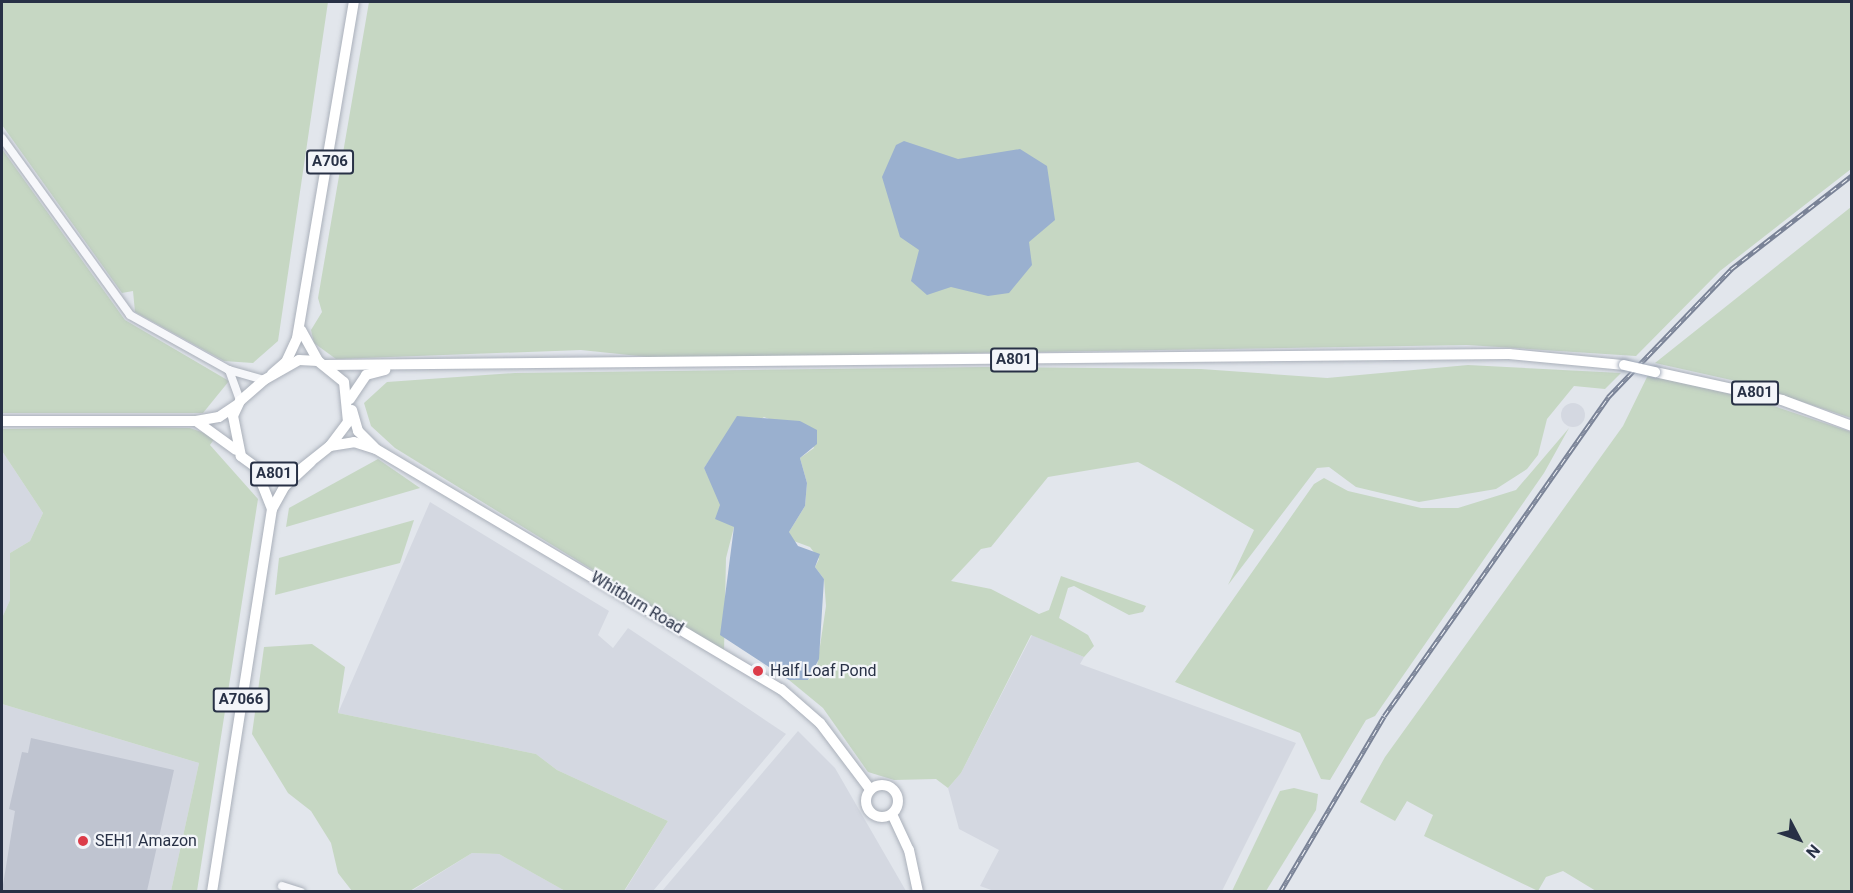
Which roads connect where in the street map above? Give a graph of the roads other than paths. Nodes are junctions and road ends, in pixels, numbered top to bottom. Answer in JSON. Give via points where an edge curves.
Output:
{"nodes":[{"id":1,"x":354,"y":2,"type":"edge"},
{"id":2,"x":2,"y":138,"type":"edge"},
{"id":3,"x":300,"y":320,"type":"junction"},
{"id":4,"x":321,"y":363,"type":"junction"},
{"id":5,"x":403,"y":366,"type":"junction"},
{"id":6,"x":229,"y":370,"type":"junction"},
{"id":7,"x":268,"y":377,"type":"junction"},
{"id":8,"x":350,"y":402,"type":"junction"},
{"id":9,"x":239,"y":403,"type":"junction"},
{"id":10,"x":196,"y":421,"type":"junction"},
{"id":11,"x":2,"y":422,"type":"edge"},
{"id":12,"x":1851,"y":426,"type":"edge"},
{"id":13,"x":330,"y":446,"type":"junction"},
{"id":14,"x":376,"y":449,"type":"junction"},
{"id":15,"x":241,"y":456,"type":"junction"},
{"id":16,"x":311,"y":462,"type":"junction"},
{"id":17,"x":256,"y":470,"type":"junction"},
{"id":18,"x":272,"y":509,"type":"junction"},
{"id":19,"x":870,"y":789,"type":"junction"},
{"id":20,"x":892,"y":814,"type":"junction"},
{"id":21,"x":282,"y":886,"type":"dead end"},
{"id":22,"x":212,"y":891,"type":"edge"},
{"id":23,"x":301,"y":891,"type":"edge"},
{"id":24,"x":918,"y":891,"type":"edge"}],
"edges":[{"from":1,"to":3,"type":"main road","number":"A706"},
{"from":2,"to":6,"type":"street","via":[[130,315]]},
{"from":3,"to":4,"type":"main road","number":"A706","via":[[303,341]]},
{"from":3,"to":7,"type":"main road","number":"A706","via":[[286,362]]},
{"from":4,"to":5,"type":"main road","number":"A801"},
{"from":4,"to":7,"type":"main road","number":"A801","via":[[299,360]]},
{"from":4,"to":8,"type":"main road","via":[[344,382]]},
{"from":5,"to":8,"type":"main road","number":"A801","via":[[366,375],[354,386]]},
{"from":5,"to":12,"type":"main road","number":"A801","bridge":true,"via":[[1509,354],[1624,365],[1782,400]]},
{"from":6,"to":7,"type":"street"},
{"from":6,"to":9,"type":"street"},
{"from":7,"to":9,"type":"main road","number":"A801"},
{"from":8,"to":13,"type":"main road","number":"A801","via":[[348,422]]},
{"from":8,"to":14,"type":"main road","name":"Whitburn Road","via":[[358,431]]},
{"from":9,"to":10,"type":"main road","number":"A801","via":[[219,417]]},
{"from":9,"to":15,"type":"main road","number":"A801","via":[[232,433]]},
{"from":10,"to":11,"type":"main road","number":"A801"},
{"from":10,"to":15,"type":"main road","number":"A801","via":[[223,437]]},
{"from":13,"to":14,"type":"main road","name":"Whitburn Road","via":[[354,442]]},
{"from":13,"to":16,"type":"main road","number":"A801"},
{"from":14,"to":19,"type":"main road","name":"Whitburn Road","via":[[781,689],[820,723]]},
{"from":15,"to":17,"type":"main road","number":"A801"},
{"from":16,"to":17,"type":"main road","number":"A801","via":[[280,475]]},
{"from":16,"to":18,"type":"main road","number":"A7066","via":[[285,486]]},
{"from":17,"to":18,"type":"main road"},
{"from":18,"to":22,"type":"main road","number":"A7066"},
{"from":19,"to":20,"type":"main road","via":[[866,801],[871,813]]},
{"from":19,"to":20,"type":"main road","via":[[880,784],[896,791]]},
{"from":20,"to":24,"type":"main road","via":[[909,850]]},
{"from":21,"to":23,"type":"street"}]}
